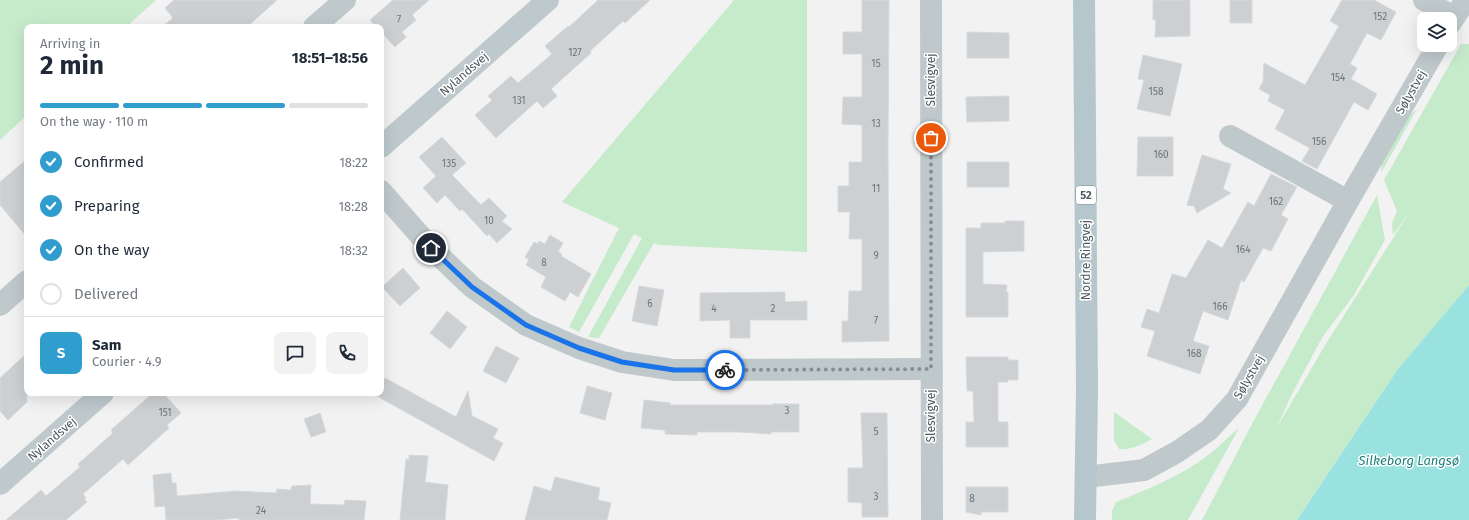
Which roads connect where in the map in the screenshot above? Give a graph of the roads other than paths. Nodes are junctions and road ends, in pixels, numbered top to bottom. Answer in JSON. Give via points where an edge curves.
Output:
{"nodes":[{"id":1,"x":345,"y":0,"type":"edge"},
{"id":2,"x":548,"y":0,"type":"edge"},
{"id":3,"x":931,"y":0,"type":"edge"},
{"id":4,"x":1084,"y":0,"type":"edge"},
{"id":5,"x":1424,"y":0,"type":"edge"},
{"id":6,"x":1452,"y":12,"type":"edge"},
{"id":7,"x":317,"y":24,"type":"edge"},
{"id":8,"x":1434,"y":52,"type":"edge"},
{"id":9,"x":1230,"y":136,"type":"dead end"},
{"id":10,"x":384,"y":144,"type":"edge"},
{"id":11,"x":384,"y":194,"type":"edge"},
{"id":12,"x":1348,"y":201,"type":"junction"},
{"id":13,"x":24,"y":284,"type":"edge"},
{"id":14,"x":0,"y":305,"type":"edge"},
{"id":15,"x":931,"y":369,"type":"junction"},
{"id":16,"x":100,"y":396,"type":"edge"},
{"id":17,"x":1086,"y":477,"type":"junction"},
{"id":18,"x":0,"y":484,"type":"edge"},
{"id":19,"x":932,"y":520,"type":"edge"},
{"id":20,"x":1085,"y":520,"type":"edge"}],
"edges":[{"from":1,"to":7,"type":"street"},
{"from":2,"to":10,"type":"street","name":"Nylandsvej"},
{"from":3,"to":15,"type":"street","name":"Slesvigvej"},
{"from":4,"to":17,"type":"main road","name":"Nordre Ringvej","number":"52"},
{"from":5,"to":6,"type":"street"},
{"from":8,"to":12,"type":"street","name":"Sølystvej"},
{"from":9,"to":12,"type":"street"},
{"from":11,"to":15,"type":"street","via":[[431,248],[472,287],[526,325],[579,348],[622,362],[674,370]]},
{"from":12,"to":17,"type":"street","name":"Sølystvej","via":[[1237,399],[1209,430],[1144,470]]},
{"from":13,"to":14,"type":"street"},
{"from":15,"to":19,"type":"street","name":"Slesvigvej"},
{"from":16,"to":18,"type":"street","name":"Nylandsvej"},
{"from":17,"to":20,"type":"main road","name":"Nordre Ringvej","number":"52"}]}
